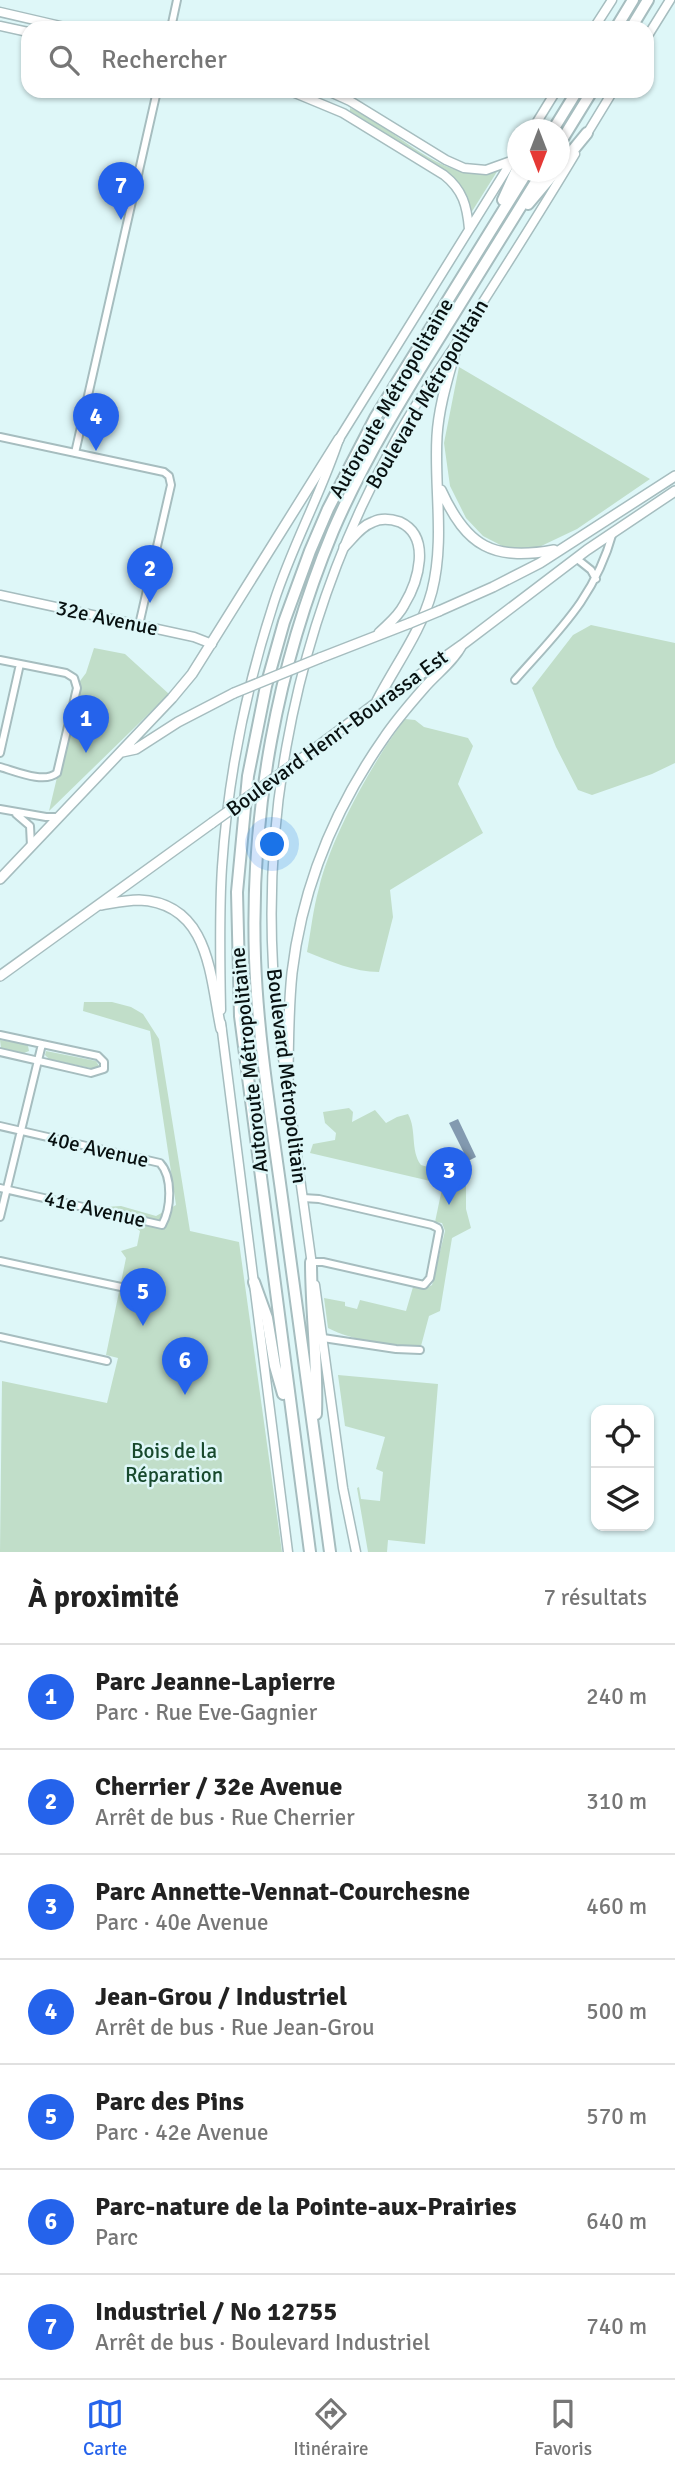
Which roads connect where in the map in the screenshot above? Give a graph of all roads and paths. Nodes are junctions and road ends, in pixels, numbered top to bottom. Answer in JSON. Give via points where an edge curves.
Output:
{"nodes":[{"id":1,"x":177,"y":0,"type":"edge"},
{"id":2,"x":612,"y":0,"type":"edge"},
{"id":3,"x":633,"y":0,"type":"edge"},
{"id":4,"x":648,"y":0,"type":"edge"},
{"id":5,"x":670,"y":0,"type":"edge"},
{"id":6,"x":0,"y":12,"type":"edge"},
{"id":7,"x":39,"y":21,"type":"edge"},
{"id":8,"x":172,"y":21,"type":"edge"},
{"id":9,"x":598,"y":21,"type":"edge"},
{"id":10,"x":620,"y":21,"type":"edge"},
{"id":11,"x":635,"y":21,"type":"edge"},
{"id":12,"x":0,"y":26,"type":"edge"},
{"id":13,"x":654,"y":26,"type":"edge"},
{"id":14,"x":21,"y":30,"type":"edge"},
{"id":15,"x":155,"y":98,"type":"edge"},
{"id":16,"x":307,"y":98,"type":"edge"},
{"id":17,"x":343,"y":98,"type":"edge"},
{"id":18,"x":552,"y":98,"type":"edge"},
{"id":19,"x":573,"y":98,"type":"edge"},
{"id":20,"x":588,"y":98,"type":"edge"},
{"id":21,"x":609,"y":98,"type":"edge"},
{"id":22,"x":350,"y":101,"type":"junction"},
{"id":23,"x":343,"y":113,"type":"junction"},
{"id":24,"x":539,"y":119,"type":"edge"},
{"id":25,"x":560,"y":119,"type":"edge"},
{"id":26,"x":570,"y":126,"type":"edge"},
{"id":27,"x":587,"y":133,"type":"junction"},
{"id":28,"x":570,"y":153,"type":"edge"},
{"id":29,"x":507,"y":165,"type":"edge"},
{"id":30,"x":507,"y":174,"type":"edge"},
{"id":31,"x":507,"y":182,"type":"edge"},
{"id":32,"x":521,"y":182,"type":"edge"},
{"id":33,"x":536,"y":182,"type":"edge"},
{"id":34,"x":547,"y":182,"type":"edge"},
{"id":35,"x":469,"y":229,"type":"junction"},
{"id":36,"x":488,"y":235,"type":"junction"},
{"id":37,"x":500,"y":239,"type":"junction"},
{"id":38,"x":458,"y":341,"type":"junction"},
{"id":39,"x":0,"y":437,"type":"edge"},
{"id":40,"x":339,"y":439,"type":"junction"},
{"id":41,"x":75,"y":453,"type":"junction"},
{"id":42,"x":675,"y":476,"type":"edge"},
{"id":43,"x":439,"y":486,"type":"junction"},
{"id":44,"x":675,"y":491,"type":"edge"},
{"id":45,"x":614,"y":531,"type":"junction"},
{"id":46,"x":579,"y":538,"type":"junction"},
{"id":47,"x":344,"y":547,"type":"junction"},
{"id":48,"x":559,"y":550,"type":"junction"},
{"id":49,"x":576,"y":558,"type":"junction"},
{"id":50,"x":596,"y":579,"type":"junction"},
{"id":51,"x":0,"y":594,"type":"edge"},
{"id":52,"x":139,"y":625,"type":"junction"},
{"id":53,"x":379,"y":634,"type":"junction"},
{"id":54,"x":212,"y":644,"type":"junction"},
{"id":55,"x":462,"y":645,"type":"junction"},
{"id":56,"x":0,"y":660,"type":"edge"},
{"id":57,"x":20,"y":664,"type":"junction"},
{"id":58,"x":515,"y":680,"type":"dead end"},
{"id":59,"x":376,"y":703,"type":"junction"},
{"id":60,"x":121,"y":752,"type":"junction"},
{"id":61,"x":0,"y":754,"type":"edge"},
{"id":62,"x":0,"y":767,"type":"edge"},
{"id":63,"x":0,"y":809,"type":"edge"},
{"id":64,"x":15,"y":813,"type":"junction"},
{"id":65,"x":59,"y":817,"type":"junction"},
{"id":66,"x":31,"y":846,"type":"junction"},
{"id":67,"x":0,"y":879,"type":"edge"},
{"id":68,"x":99,"y":905,"type":"junction"},
{"id":69,"x":0,"y":976,"type":"edge"},
{"id":70,"x":221,"y":1029,"type":"junction"},
{"id":71,"x":0,"y":1035,"type":"edge"},
{"id":72,"x":41,"y":1044,"type":"junction"},
{"id":73,"x":0,"y":1052,"type":"edge"},
{"id":74,"x":36,"y":1060,"type":"junction"},
{"id":75,"x":288,"y":1090,"type":"junction"},
{"id":76,"x":0,"y":1126,"type":"edge"},
{"id":77,"x":21,"y":1131,"type":"junction"},
{"id":78,"x":3,"y":1189,"type":"edge"},
{"id":79,"x":169,"y":1198,"type":"joint"},
{"id":80,"x":303,"y":1198,"type":"junction"},
{"id":81,"x":0,"y":1217,"type":"edge"},
{"id":82,"x":0,"y":1261,"type":"edge"},
{"id":83,"x":312,"y":1262,"type":"junction"},
{"id":84,"x":254,"y":1282,"type":"junction"},
{"id":85,"x":121,"y":1287,"type":"dead end"},
{"id":86,"x":0,"y":1337,"type":"edge"},
{"id":87,"x":323,"y":1338,"type":"junction"},
{"id":88,"x":420,"y":1350,"type":"dead end"},
{"id":89,"x":107,"y":1361,"type":"dead end"},
{"id":90,"x":293,"y":1426,"type":"junction"},
{"id":91,"x":316,"y":1445,"type":"junction"},
{"id":92,"x":288,"y":1552,"type":"edge"},
{"id":93,"x":310,"y":1552,"type":"edge"},
{"id":94,"x":330,"y":1552,"type":"edge"},
{"id":95,"x":356,"y":1552,"type":"edge"}],
"edges":[{"from":1,"to":8,"type":"street"},
{"from":2,"to":9,"type":"main road"},
{"from":3,"to":10,"type":"highway"},
{"from":4,"to":11,"type":"highway"},
{"from":5,"to":13,"type":"main road"},
{"from":6,"to":7,"type":"main road"},
{"from":12,"to":14,"type":"main road"},
{"from":15,"to":41,"type":"street"},
{"from":16,"to":23,"type":"main road"},
{"from":17,"to":22,"type":"main road"},
{"from":18,"to":24,"type":"main road"},
{"from":19,"to":25,"type":"highway"},
{"from":20,"to":26,"type":"highway"},
{"from":21,"to":27,"type":"main road","name":"Boulevard Métropolitain"},
{"from":22,"to":23,"type":"main road"},
{"from":22,"to":29,"type":"main road","via":[[464,169]]},
{"from":23,"to":35,"type":"main road","via":[[449,179],[464,199]]},
{"from":27,"to":28,"type":"highway"},
{"from":27,"to":38,"type":"main road","name":"Boulevard Métropolitain"},
{"from":30,"to":35,"type":"main road"},
{"from":31,"to":36,"type":"highway"},
{"from":32,"to":36,"type":"highway","name":"Autoroute Métropolitaine"},
{"from":33,"to":37,"type":"highway","name":"Autoroute Métropolitaine"},
{"from":34,"to":37,"type":"highway"},
{"from":35,"to":40,"type":"main road"},
{"from":36,"to":90,"type":"highway","name":"Autoroute Métropolitaine","via":[[375,418],[328,509],[284,622],[252,753],[238,868],[238,993]]},
{"from":37,"to":91,"type":"highway","name":"Autoroute Métropolitaine","via":[[390,418],[341,514],[300,620],[267,760],[256,866],[256,974]]},
{"from":38,"to":43,"type":"main road","via":[[439,423]]},
{"from":38,"to":47,"type":"main road","name":"Boulevard Métropolitain","via":[[394,442]]},
{"from":39,"to":41,"type":"street"},
{"from":40,"to":54,"type":"main road"},
{"from":40,"to":70,"type":"main road","via":[[275,598],[242,721],[222,865]]},
{"from":41,"to":52,"type":"street","via":[[169,475],[171,485]]},
{"from":42,"to":46,"type":"main road","name":"Boulevard Henri-Bourassa Est"},
{"from":43,"to":48,"type":"main road","via":[[459,523],[484,545],[515,555]]},
{"from":43,"to":59,"type":"main road","via":[[439,542],[429,599],[410,645]]},
{"from":44,"to":45,"type":"main road","name":"Boulevard Henri-Bourassa Est"},
{"from":45,"to":49,"type":"main road","name":"Boulevard Henri-Bourassa Est"},
{"from":45,"to":50,"type":"street"},
{"from":46,"to":48,"type":"main road","name":"Boulevard Henri-Bourassa Est"},
{"from":46,"to":49,"type":"main road"},
{"from":47,"to":53,"type":"main road","via":[[364,527],[381,519],[402,523],[418,542],[419,561],[408,598]]},
{"from":47,"to":75,"type":"main road","name":"Boulevard Métropolitain","via":[[302,674],[277,813],[272,950]]},
{"from":48,"to":53,"type":"main road","name":"Boulevard Henri-Bourassa Est","bridge":true,"via":[[516,576]]},
{"from":49,"to":50,"type":"street"},
{"from":49,"to":55,"type":"main road","name":"Boulevard Henri-Bourassa Est"},
{"from":50,"to":58,"type":"street"},
{"from":51,"to":52,"type":"main road","name":"32e Avenue"},
{"from":52,"to":54,"type":"main road","name":"32e Avenue"},
{"from":53,"to":60,"type":"main road","name":"Boulevard Henri-Bourassa Est","bridge":true,"via":[[234,693],[135,749]]},
{"from":54,"to":60,"type":"main road","via":[[182,687]]},
{"from":55,"to":59,"type":"main road","name":"Boulevard Henri-Bourassa Est"},
{"from":55,"to":75,"type":"main road","via":[[374,752],[341,808],[323,851],[303,911],[292,970]]},
{"from":56,"to":57,"type":"street"},
{"from":57,"to":61,"type":"street"},
{"from":57,"to":62,"type":"street","via":[[66,673],[77,688],[54,777]]},
{"from":59,"to":68,"type":"main road","name":"Boulevard Henri-Bourassa Est","bridge":true},
{"from":60,"to":65,"type":"main road","name":"Boulevard Henri-Bourassa Est"},
{"from":63,"to":64,"type":"street"},
{"from":64,"to":65,"type":"street"},
{"from":64,"to":66,"type":"street","via":[[30,826]]},
{"from":65,"to":66,"type":"main road","name":"Boulevard Henri-Bourassa Est"},
{"from":66,"to":67,"type":"main road","name":"Boulevard Henri-Bourassa Est"},
{"from":68,"to":69,"type":"main road","name":"Boulevard Henri-Bourassa Est"},
{"from":68,"to":70,"type":"main road","via":[[145,901],[167,907],[186,920],[206,951]]},
{"from":70,"to":84,"type":"main road"},
{"from":71,"to":72,"type":"street"},
{"from":72,"to":74,"type":"street"},
{"from":72,"to":74,"type":"street","via":[[98,1056],[104,1069],[91,1073]]},
{"from":73,"to":74,"type":"street"},
{"from":74,"to":77,"type":"street"},
{"from":75,"to":80,"type":"main road","name":"Boulevard Métropolitain"},
{"from":76,"to":77,"type":"street","name":"40e Avenue"},
{"from":77,"to":78,"type":"street"},
{"from":77,"to":79,"type":"street","name":"40e Avenue","via":[[160,1163]]},
{"from":78,"to":79,"type":"street","name":"41e Avenue","via":[[162,1225]]},
{"from":78,"to":81,"type":"street"},
{"from":80,"to":83,"type":"main road","name":"Boulevard Métropolitain"},
{"from":80,"to":83,"type":"street","via":[[439,1229],[425,1284]]},
{"from":82,"to":85,"type":"street"},
{"from":83,"to":87,"type":"main road","name":"Boulevard Métropolitain"},
{"from":83,"to":91,"type":"highway"},
{"from":84,"to":90,"type":"highway"},
{"from":84,"to":92,"type":"main road"},
{"from":86,"to":89,"type":"street"},
{"from":87,"to":88,"type":"street"},
{"from":87,"to":95,"type":"main road","name":"Boulevard Métropolitain"},
{"from":90,"to":93,"type":"highway","name":"Autoroute Métropolitaine"},
{"from":91,"to":94,"type":"highway","name":"Autoroute Métropolitaine"}]}
